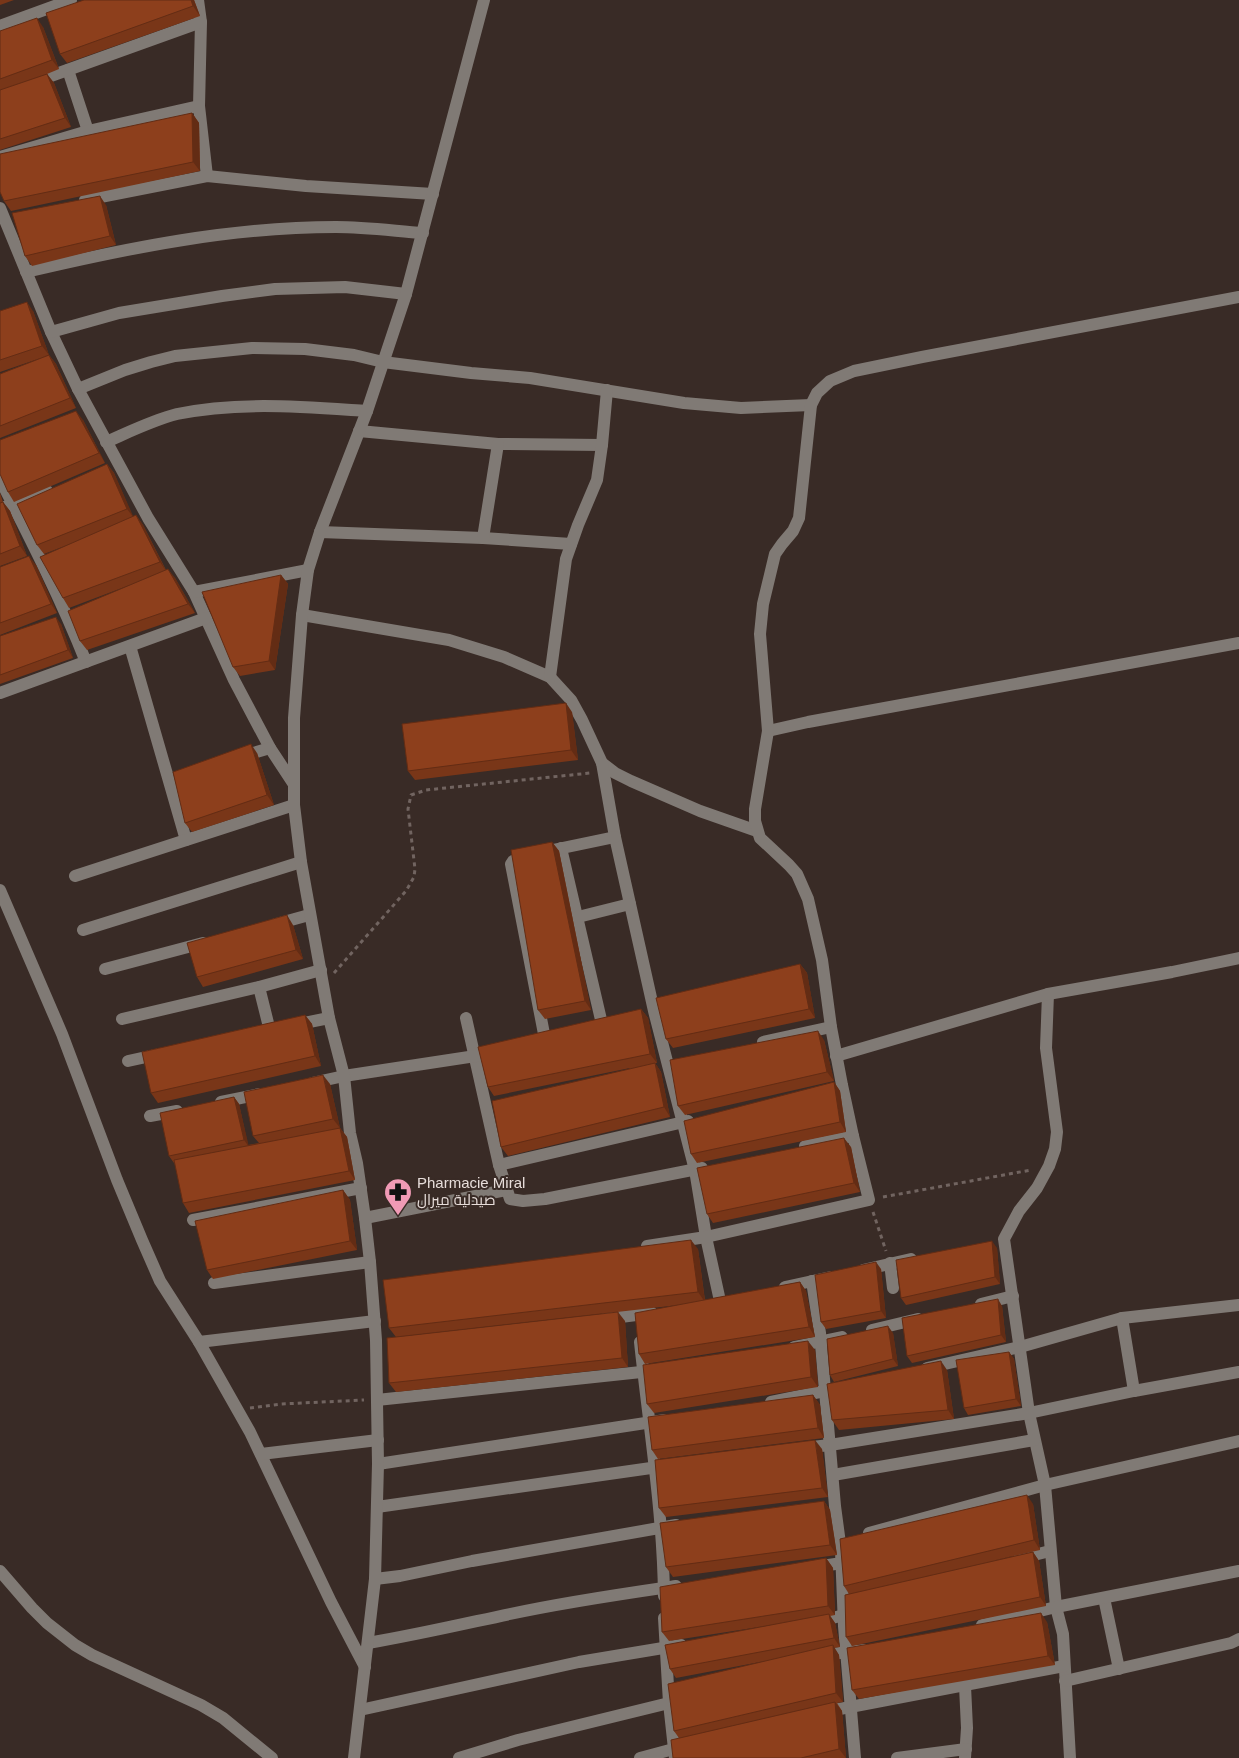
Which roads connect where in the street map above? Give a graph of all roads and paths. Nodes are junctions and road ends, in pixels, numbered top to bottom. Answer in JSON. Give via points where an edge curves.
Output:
{"nodes":[{"id":1,"x":198,"y":0,"type":"edge"},
{"id":2,"x":484,"y":0,"type":"edge"},
{"id":3,"x":64,"y":1,"type":"edge"},
{"id":4,"x":201,"y":22,"type":"junction"},
{"id":5,"x":0,"y":26,"type":"edge"},
{"id":6,"x":68,"y":70,"type":"junction"},
{"id":7,"x":26,"y":86,"type":"edge"},
{"id":8,"x":199,"y":106,"type":"junction"},
{"id":9,"x":88,"y":131,"type":"junction"},
{"id":10,"x":0,"y":157,"type":"edge"},
{"id":11,"x":207,"y":176,"type":"junction"},
{"id":12,"x":433,"y":194,"type":"junction"},
{"id":13,"x":72,"y":203,"type":"edge"},
{"id":14,"x":6,"y":213,"type":"edge"},
{"id":15,"x":423,"y":233,"type":"junction"},
{"id":16,"x":26,"y":272,"type":"junction"},
{"id":17,"x":406,"y":294,"type":"junction"},
{"id":18,"x":1239,"y":298,"type":"edge"},
{"id":19,"x":51,"y":332,"type":"junction"},
{"id":20,"x":383,"y":362,"type":"junction"},
{"id":21,"x":78,"y":389,"type":"junction"},
{"id":22,"x":607,"y":390,"type":"junction"},
{"id":23,"x":811,"y":405,"type":"junction"},
{"id":24,"x":368,"y":411,"type":"junction"},
{"id":25,"x":359,"y":431,"type":"junction"},
{"id":26,"x":106,"y":442,"type":"junction"},
{"id":27,"x":498,"y":444,"type":"junction"},
{"id":28,"x":602,"y":446,"type":"junction"},
{"id":29,"x":0,"y":479,"type":"edge"},
{"id":30,"x":57,"y":488,"type":"edge"},
{"id":31,"x":13,"y":504,"type":"junction"},
{"id":32,"x":0,"y":509,"type":"edge"},
{"id":33,"x":320,"y":532,"type":"junction"},
{"id":34,"x":483,"y":538,"type":"junction"},
{"id":35,"x":571,"y":544,"type":"junction"},
{"id":36,"x":46,"y":557,"type":"junction"},
{"id":37,"x":25,"y":566,"type":"edge"},
{"id":38,"x":308,"y":570,"type":"junction"},
{"id":39,"x":194,"y":592,"type":"junction"},
{"id":40,"x":302,"y":615,"type":"junction"},
{"id":41,"x":206,"y":618,"type":"junction"},
{"id":42,"x":1239,"y":643,"type":"edge"},
{"id":43,"x":130,"y":646,"type":"junction"},
{"id":44,"x":86,"y":662,"type":"junction"},
{"id":45,"x":550,"y":677,"type":"junction"},
{"id":46,"x":0,"y":693,"type":"edge"},
{"id":47,"x":768,"y":731,"type":"junction"},
{"id":48,"x":270,"y":748,"type":"junction"},
{"id":49,"x":224,"y":763,"type":"edge"},
{"id":50,"x":602,"y":767,"type":"junction"},
{"id":51,"x":293,"y":783,"type":"junction"},
{"id":52,"x":294,"y":805,"type":"junction"},
{"id":53,"x":757,"y":831,"type":"junction"},
{"id":54,"x":615,"y":836,"type":"junction"},
{"id":55,"x":186,"y":840,"type":"junction"},
{"id":56,"x":561,"y":848,"type":"junction"},
{"id":57,"x":301,"y":862,"type":"junction"},
{"id":58,"x":75,"y":876,"type":"dead end"},
{"id":59,"x":0,"y":890,"type":"edge"},
{"id":60,"x":630,"y":904,"type":"junction"},
{"id":61,"x":309,"y":915,"type":"junction"},
{"id":62,"x":578,"y":916,"type":"junction"},
{"id":63,"x":263,"y":927,"type":"edge"},
{"id":64,"x":83,"y":930,"type":"dead end"},
{"id":65,"x":216,"y":939,"type":"edge"},
{"id":66,"x":1239,"y":958,"type":"edge"},
{"id":67,"x":105,"y":969,"type":"dead end"},
{"id":68,"x":321,"y":970,"type":"junction"},
{"id":69,"x":259,"y":986,"type":"junction"},
{"id":70,"x":324,"y":986,"type":"junction"},
{"id":71,"x":1048,"y":994,"type":"junction"},
{"id":72,"x":329,"y":1018,"type":"junction"},
{"id":73,"x":466,"y":1018,"type":"dead end"},
{"id":74,"x":122,"y":1019,"type":"dead end"},
{"id":75,"x":602,"y":1024,"type":"edge"},
{"id":76,"x":831,"y":1027,"type":"junction"},
{"id":77,"x":545,"y":1039,"type":"edge"},
{"id":78,"x":746,"y":1046,"type":"edge"},
{"id":79,"x":175,"y":1051,"type":"edge"},
{"id":80,"x":492,"y":1052,"type":"edge"},
{"id":81,"x":475,"y":1056,"type":"junction"},
{"id":82,"x":836,"y":1056,"type":"junction"},
{"id":83,"x":128,"y":1061,"type":"dead end"},
{"id":84,"x":344,"y":1076,"type":"junction"},
{"id":85,"x":295,"y":1086,"type":"edge"},
{"id":86,"x":276,"y":1090,"type":"edge"},
{"id":87,"x":208,"y":1104,"type":"edge"},
{"id":88,"x":189,"y":1108,"type":"edge"},
{"id":89,"x":150,"y":1116,"type":"dead end"},
{"id":90,"x":701,"y":1118,"type":"edge"},
{"id":91,"x":682,"y":1122,"type":"junction"},
{"id":92,"x":852,"y":1136,"type":"junction"},
{"id":93,"x":797,"y":1148,"type":"edge"},
{"id":94,"x":499,"y":1165,"type":"junction"},
{"id":95,"x":713,"y":1166,"type":"edge"},
{"id":96,"x":1049,"y":1166,"type":"junction"},
{"id":97,"x":694,"y":1170,"type":"junction"},
{"id":98,"x":360,"y":1188,"type":"junction"},
{"id":99,"x":506,"y":1190,"type":"junction"},
{"id":100,"x":869,"y":1200,"type":"junction"},
{"id":101,"x":365,"y":1218,"type":"junction"},
{"id":102,"x":193,"y":1220,"type":"edge"},
{"id":103,"x":706,"y":1237,"type":"junction"},
{"id":104,"x":637,"y":1248,"type":"edge"},
{"id":105,"x":922,"y":1257,"type":"edge"},
{"id":106,"x":370,"y":1262,"type":"junction"},
{"id":107,"x":890,"y":1263,"type":"junction"},
{"id":108,"x":812,"y":1281,"type":"junction"},
{"id":109,"x":214,"y":1284,"type":"edge"},
{"id":110,"x":893,"y":1288,"type":"dead end"},
{"id":111,"x":776,"y":1289,"type":"edge"},
{"id":112,"x":1012,"y":1296,"type":"junction"},
{"id":113,"x":704,"y":1304,"type":"edge"},
{"id":114,"x":1239,"y":1305,"type":"edge"},
{"id":115,"x":964,"y":1308,"type":"edge"},
{"id":116,"x":668,"y":1310,"type":"edge"},
{"id":117,"x":637,"y":1315,"type":"junction"},
{"id":118,"x":926,"y":1317,"type":"edge"},
{"id":119,"x":1122,"y":1318,"type":"junction"},
{"id":120,"x":375,"y":1320,"type":"junction"},
{"id":121,"x":595,"y":1320,"type":"edge"},
{"id":122,"x":376,"y":1340,"type":"junction"},
{"id":123,"x":392,"y":1340,"type":"edge"},
{"id":124,"x":199,"y":1342,"type":"junction"},
{"id":125,"x":820,"y":1343,"type":"junction"},
{"id":126,"x":1020,"y":1347,"type":"junction"},
{"id":127,"x":781,"y":1350,"type":"edge"},
{"id":128,"x":673,"y":1368,"type":"edge"},
{"id":129,"x":918,"y":1371,"type":"edge"},
{"id":130,"x":1239,"y":1372,"type":"edge"},
{"id":131,"x":643,"y":1373,"type":"junction"},
{"id":132,"x":852,"y":1386,"type":"edge"},
{"id":133,"x":1134,"y":1391,"type":"junction"},
{"id":134,"x":824,"y":1392,"type":"junction"},
{"id":135,"x":377,"y":1400,"type":"junction"},
{"id":136,"x":756,"y":1404,"type":"edge"},
{"id":137,"x":237,"y":1410,"type":"junction"},
{"id":138,"x":1029,"y":1413,"type":"junction"},
{"id":139,"x":678,"y":1418,"type":"edge"},
{"id":140,"x":648,"y":1423,"type":"junction"},
{"id":141,"x":378,"y":1440,"type":"junction"},
{"id":142,"x":1034,"y":1440,"type":"junction"},
{"id":143,"x":1239,"y":1441,"type":"edge"},
{"id":144,"x":830,"y":1445,"type":"junction"},
{"id":145,"x":793,"y":1449,"type":"edge"},
{"id":146,"x":261,"y":1454,"type":"junction"},
{"id":147,"x":378,"y":1464,"type":"junction"},
{"id":148,"x":683,"y":1464,"type":"edge"},
{"id":149,"x":654,"y":1468,"type":"junction"},
{"id":150,"x":833,"y":1475,"type":"junction"},
{"id":151,"x":1045,"y":1485,"type":"junction"},
{"id":152,"x":377,"y":1507,"type":"junction"},
{"id":153,"x":690,"y":1524,"type":"edge"},
{"id":154,"x":661,"y":1527,"type":"junction"},
{"id":155,"x":849,"y":1538,"type":"junction"},
{"id":156,"x":1050,"y":1551,"type":"junction"},
{"id":157,"x":842,"y":1563,"type":"junction"},
{"id":158,"x":1003,"y":1563,"type":"edge"},
{"id":159,"x":804,"y":1568,"type":"edge"},
{"id":160,"x":0,"y":1571,"type":"edge"},
{"id":161,"x":1239,"y":1572,"type":"edge"},
{"id":162,"x":375,"y":1579,"type":"junction"},
{"id":163,"x":688,"y":1584,"type":"edge"},
{"id":164,"x":664,"y":1588,"type":"junction"},
{"id":165,"x":1104,"y":1598,"type":"junction"},
{"id":166,"x":1056,"y":1607,"type":"junction"},
{"id":167,"x":844,"y":1615,"type":"junction"},
{"id":168,"x":805,"y":1624,"type":"edge"},
{"id":169,"x":966,"y":1629,"type":"edge"},
{"id":170,"x":1239,"y":1639,"type":"edge"},
{"id":171,"x":368,"y":1643,"type":"junction"},
{"id":172,"x":690,"y":1643,"type":"edge"},
{"id":173,"x":665,"y":1648,"type":"junction"},
{"id":174,"x":874,"y":1649,"type":"edge"},
{"id":175,"x":847,"y":1653,"type":"junction"},
{"id":176,"x":814,"y":1656,"type":"edge"},
{"id":177,"x":1064,"y":1666,"type":"junction"},
{"id":178,"x":365,"y":1668,"type":"junction"},
{"id":179,"x":1119,"y":1669,"type":"junction"},
{"id":180,"x":1065,"y":1681,"type":"junction"},
{"id":181,"x":682,"y":1685,"type":"edge"},
{"id":182,"x":965,"y":1686,"type":"junction"},
{"id":183,"x":669,"y":1688,"type":"junction"},
{"id":184,"x":669,"y":1703,"type":"junction"},
{"id":185,"x":851,"y":1707,"type":"junction"},
{"id":186,"x":360,"y":1710,"type":"junction"},
{"id":187,"x":813,"y":1715,"type":"edge"},
{"id":188,"x":691,"y":1744,"type":"edge"},
{"id":189,"x":674,"y":1753,"type":"edge"},
{"id":190,"x":966,"y":1754,"type":"edge"},
{"id":191,"x":272,"y":1758,"type":"edge"},
{"id":192,"x":354,"y":1758,"type":"edge"},
{"id":193,"x":459,"y":1758,"type":"edge"},
{"id":194,"x":640,"y":1758,"type":"edge"},
{"id":195,"x":855,"y":1758,"type":"edge"},
{"id":196,"x":897,"y":1758,"type":"edge"},
{"id":197,"x":1070,"y":1758,"type":"edge"}],
"edges":[{"from":1,"to":4,"type":"street"},
{"from":2,"to":12,"type":"street"},
{"from":3,"to":5,"type":"street"},
{"from":4,"to":6,"type":"street"},
{"from":4,"to":8,"type":"street"},
{"from":6,"to":7,"type":"street"},
{"from":6,"to":9,"type":"street"},
{"from":8,"to":9,"type":"street"},
{"from":8,"to":11,"type":"street"},
{"from":9,"to":10,"type":"street"},
{"from":11,"to":12,"type":"street"},
{"from":11,"to":13,"type":"street"},
{"from":12,"to":15,"type":"street"},
{"from":14,"to":16,"type":"street"},
{"from":15,"to":16,"type":"street","via":[[338,227],[246,232],[159,244]]},
{"from":15,"to":17,"type":"street"},
{"from":16,"to":19,"type":"street","via":[[35,306]]},
{"from":17,"to":19,"type":"street","via":[[345,288],[275,289],[119,314]]},
{"from":17,"to":20,"type":"street"},
{"from":18,"to":23,"type":"street","via":[[854,371],[830,381],[817,393]]},
{"from":19,"to":21,"type":"street","via":[[57,357]]},
{"from":20,"to":21,"type":"street","via":[[305,349],[218,351],[151,362]]},
{"from":20,"to":22,"type":"street"},
{"from":20,"to":24,"type":"street"},
{"from":21,"to":26,"type":"street","via":[[85,412]]},
{"from":22,"to":23,"type":"street","via":[[684,403],[740,408]]},
{"from":22,"to":28,"type":"street"},
{"from":23,"to":47,"type":"street","via":[[799,518],[775,554],[763,604],[761,642]]},
{"from":24,"to":25,"type":"street"},
{"from":24,"to":26,"type":"street","via":[[302,407],[200,410],[175,415]]},
{"from":25,"to":27,"type":"street"},
{"from":25,"to":33,"type":"street"},
{"from":26,"to":39,"type":"street","via":[[114,466],[144,519],[176,572]]},
{"from":27,"to":28,"type":"street"},
{"from":27,"to":34,"type":"street"},
{"from":28,"to":35,"type":"street","via":[[597,480]]},
{"from":29,"to":31,"type":"street"},
{"from":30,"to":31,"type":"street"},
{"from":31,"to":32,"type":"street"},
{"from":31,"to":36,"type":"street"},
{"from":33,"to":34,"type":"street"},
{"from":33,"to":38,"type":"street"},
{"from":34,"to":35,"type":"street"},
{"from":35,"to":45,"type":"street","via":[[566,559]]},
{"from":36,"to":37,"type":"street"},
{"from":36,"to":44,"type":"street"},
{"from":38,"to":39,"type":"street"},
{"from":38,"to":40,"type":"street"},
{"from":39,"to":41,"type":"street"},
{"from":40,"to":45,"type":"street","via":[[450,640],[504,657]]},
{"from":40,"to":51,"type":"street"},
{"from":41,"to":43,"type":"street"},
{"from":41,"to":48,"type":"street"},
{"from":42,"to":47,"type":"street"},
{"from":43,"to":44,"type":"street"},
{"from":43,"to":55,"type":"street","via":[[173,779]]},
{"from":44,"to":46,"type":"street"},
{"from":45,"to":50,"type":"street","via":[[571,700]]},
{"from":47,"to":53,"type":"street","via":[[755,809]]},
{"from":48,"to":49,"type":"street"},
{"from":48,"to":51,"type":"street"},
{"from":50,"to":53,"type":"street","via":[[700,811]]},
{"from":50,"to":54,"type":"street"},
{"from":50,"to":70,"type":"path","via":[[453,786],[412,795],[408,809],[414,878]]},
{"from":51,"to":52,"type":"street"},
{"from":52,"to":55,"type":"street"},
{"from":52,"to":57,"type":"street"},
{"from":53,"to":76,"type":"street","via":[[766,845],[797,874],[803,886],[822,960]]},
{"from":54,"to":56,"type":"street"},
{"from":54,"to":60,"type":"street"},
{"from":55,"to":58,"type":"street"},
{"from":56,"to":62,"type":"street"},
{"from":56,"to":77,"type":"street","via":[[524,856],[511,864]]},
{"from":57,"to":61,"type":"street"},
{"from":57,"to":64,"type":"street"},
{"from":59,"to":124,"type":"street","via":[[62,1034],[142,1240],[171,1299]]},
{"from":60,"to":62,"type":"street"},
{"from":60,"to":91,"type":"street","via":[[650,1012],[669,1064]]},
{"from":61,"to":63,"type":"street"},
{"from":61,"to":68,"type":"street"},
{"from":62,"to":75,"type":"street"},
{"from":65,"to":67,"type":"street"},
{"from":66,"to":71,"type":"street"},
{"from":68,"to":69,"type":"street"},
{"from":68,"to":70,"type":"street"},
{"from":69,"to":72,"type":"street","via":[[265,1032]]},
{"from":69,"to":74,"type":"street"},
{"from":70,"to":72,"type":"street"},
{"from":71,"to":82,"type":"street"},
{"from":71,"to":96,"type":"street","via":[[1046,1048],[1057,1132]]},
{"from":72,"to":84,"type":"street"},
{"from":73,"to":81,"type":"street"},
{"from":76,"to":78,"type":"street"},
{"from":76,"to":82,"type":"street"},
{"from":79,"to":83,"type":"street"},
{"from":80,"to":81,"type":"street"},
{"from":81,"to":84,"type":"street"},
{"from":81,"to":94,"type":"street","via":[[490,1104]]},
{"from":82,"to":92,"type":"street","via":[[837,1086]]},
{"from":84,"to":85,"type":"street"},
{"from":84,"to":98,"type":"street","via":[[345,1134]]},
{"from":86,"to":87,"type":"street"},
{"from":88,"to":89,"type":"street"},
{"from":90,"to":91,"type":"street"},
{"from":91,"to":94,"type":"street"},
{"from":91,"to":97,"type":"street"},
{"from":92,"to":93,"type":"street"},
{"from":92,"to":100,"type":"street"},
{"from":94,"to":99,"type":"street"},
{"from":95,"to":97,"type":"street"},
{"from":96,"to":100,"type":"path"},
{"from":96,"to":112,"type":"street","via":[[1000,1240]]},
{"from":97,"to":99,"type":"street","via":[[545,1199],[514,1200]]},
{"from":97,"to":103,"type":"street"},
{"from":98,"to":101,"type":"street"},
{"from":98,"to":102,"type":"street"},
{"from":99,"to":101,"type":"street"},
{"from":100,"to":103,"type":"street"},
{"from":100,"to":107,"type":"path"},
{"from":101,"to":106,"type":"street"},
{"from":103,"to":104,"type":"street"},
{"from":103,"to":113,"type":"street","via":[[725,1300]]},
{"from":105,"to":107,"type":"street"},
{"from":106,"to":109,"type":"street"},
{"from":106,"to":120,"type":"street","via":[[377,1290]]},
{"from":107,"to":108,"type":"street"},
{"from":107,"to":110,"type":"street"},
{"from":108,"to":111,"type":"street"},
{"from":108,"to":125,"type":"street"},
{"from":112,"to":115,"type":"street"},
{"from":112,"to":126,"type":"street"},
{"from":114,"to":119,"type":"street"},
{"from":116,"to":117,"type":"street"},
{"from":117,"to":121,"type":"street"},
{"from":117,"to":131,"type":"street"},
{"from":118,"to":125,"type":"street"},
{"from":119,"to":126,"type":"street"},
{"from":119,"to":133,"type":"street"},
{"from":120,"to":122,"type":"street"},
{"from":120,"to":124,"type":"street"},
{"from":122,"to":123,"type":"street"},
{"from":122,"to":135,"type":"street"},
{"from":124,"to":137,"type":"street"},
{"from":125,"to":127,"type":"street"},
{"from":125,"to":134,"type":"street"},
{"from":126,"to":129,"type":"street"},
{"from":126,"to":138,"type":"street"},
{"from":128,"to":131,"type":"street"},
{"from":130,"to":133,"type":"street"},
{"from":131,"to":135,"type":"street"},
{"from":131,"to":140,"type":"street"},
{"from":132,"to":134,"type":"street"},
{"from":133,"to":138,"type":"street"},
{"from":134,"to":136,"type":"street"},
{"from":134,"to":144,"type":"street"},
{"from":135,"to":137,"type":"path"},
{"from":135,"to":141,"type":"street"},
{"from":137,"to":146,"type":"street"},
{"from":138,"to":142,"type":"street"},
{"from":138,"to":144,"type":"street"},
{"from":139,"to":140,"type":"street"},
{"from":140,"to":147,"type":"street"},
{"from":140,"to":149,"type":"street"},
{"from":141,"to":146,"type":"street"},
{"from":141,"to":147,"type":"street"},
{"from":142,"to":150,"type":"street"},
{"from":142,"to":151,"type":"street"},
{"from":143,"to":151,"type":"street"},
{"from":144,"to":145,"type":"street"},
{"from":144,"to":150,"type":"street"},
{"from":146,"to":178,"type":"street"},
{"from":147,"to":152,"type":"street"},
{"from":148,"to":149,"type":"street"},
{"from":149,"to":152,"type":"street"},
{"from":149,"to":154,"type":"street"},
{"from":150,"to":155,"type":"street","via":[[830,1507]]},
{"from":151,"to":155,"type":"street"},
{"from":151,"to":156,"type":"street"},
{"from":152,"to":162,"type":"street"},
{"from":153,"to":154,"type":"street"},
{"from":154,"to":162,"type":"street"},
{"from":154,"to":164,"type":"street"},
{"from":155,"to":157,"type":"street"},
{"from":156,"to":158,"type":"street"},
{"from":156,"to":166,"type":"street"},
{"from":157,"to":159,"type":"street"},
{"from":157,"to":167,"type":"street","via":[[848,1601]]},
{"from":160,"to":191,"type":"street","via":[[47,1623],[75,1645],[201,1705],[223,1718]]},
{"from":161,"to":165,"type":"street"},
{"from":162,"to":171,"type":"street"},
{"from":163,"to":164,"type":"street"},
{"from":164,"to":171,"type":"street","via":[[633,1591]]},
{"from":164,"to":173,"type":"street"},
{"from":165,"to":166,"type":"street"},
{"from":165,"to":179,"type":"street"},
{"from":166,"to":169,"type":"street"},
{"from":166,"to":177,"type":"street","via":[[1063,1634]]},
{"from":167,"to":168,"type":"street"},
{"from":167,"to":175,"type":"street"},
{"from":170,"to":179,"type":"street"},
{"from":171,"to":178,"type":"street"},
{"from":172,"to":173,"type":"street"},
{"from":173,"to":183,"type":"street"},
{"from":173,"to":186,"type":"street","via":[[579,1662]]},
{"from":174,"to":175,"type":"street"},
{"from":175,"to":176,"type":"street"},
{"from":175,"to":185,"type":"street"},
{"from":177,"to":180,"type":"street"},
{"from":177,"to":182,"type":"street"},
{"from":178,"to":186,"type":"street"},
{"from":179,"to":180,"type":"street"},
{"from":180,"to":197,"type":"street"},
{"from":181,"to":183,"type":"street"},
{"from":182,"to":185,"type":"street"},
{"from":182,"to":190,"type":"street"},
{"from":183,"to":184,"type":"street"},
{"from":184,"to":189,"type":"street"},
{"from":184,"to":193,"type":"street"},
{"from":185,"to":187,"type":"street"},
{"from":185,"to":195,"type":"street"},
{"from":186,"to":192,"type":"street"},
{"from":188,"to":189,"type":"street"},
{"from":189,"to":194,"type":"street"},
{"from":190,"to":196,"type":"street"}]}
